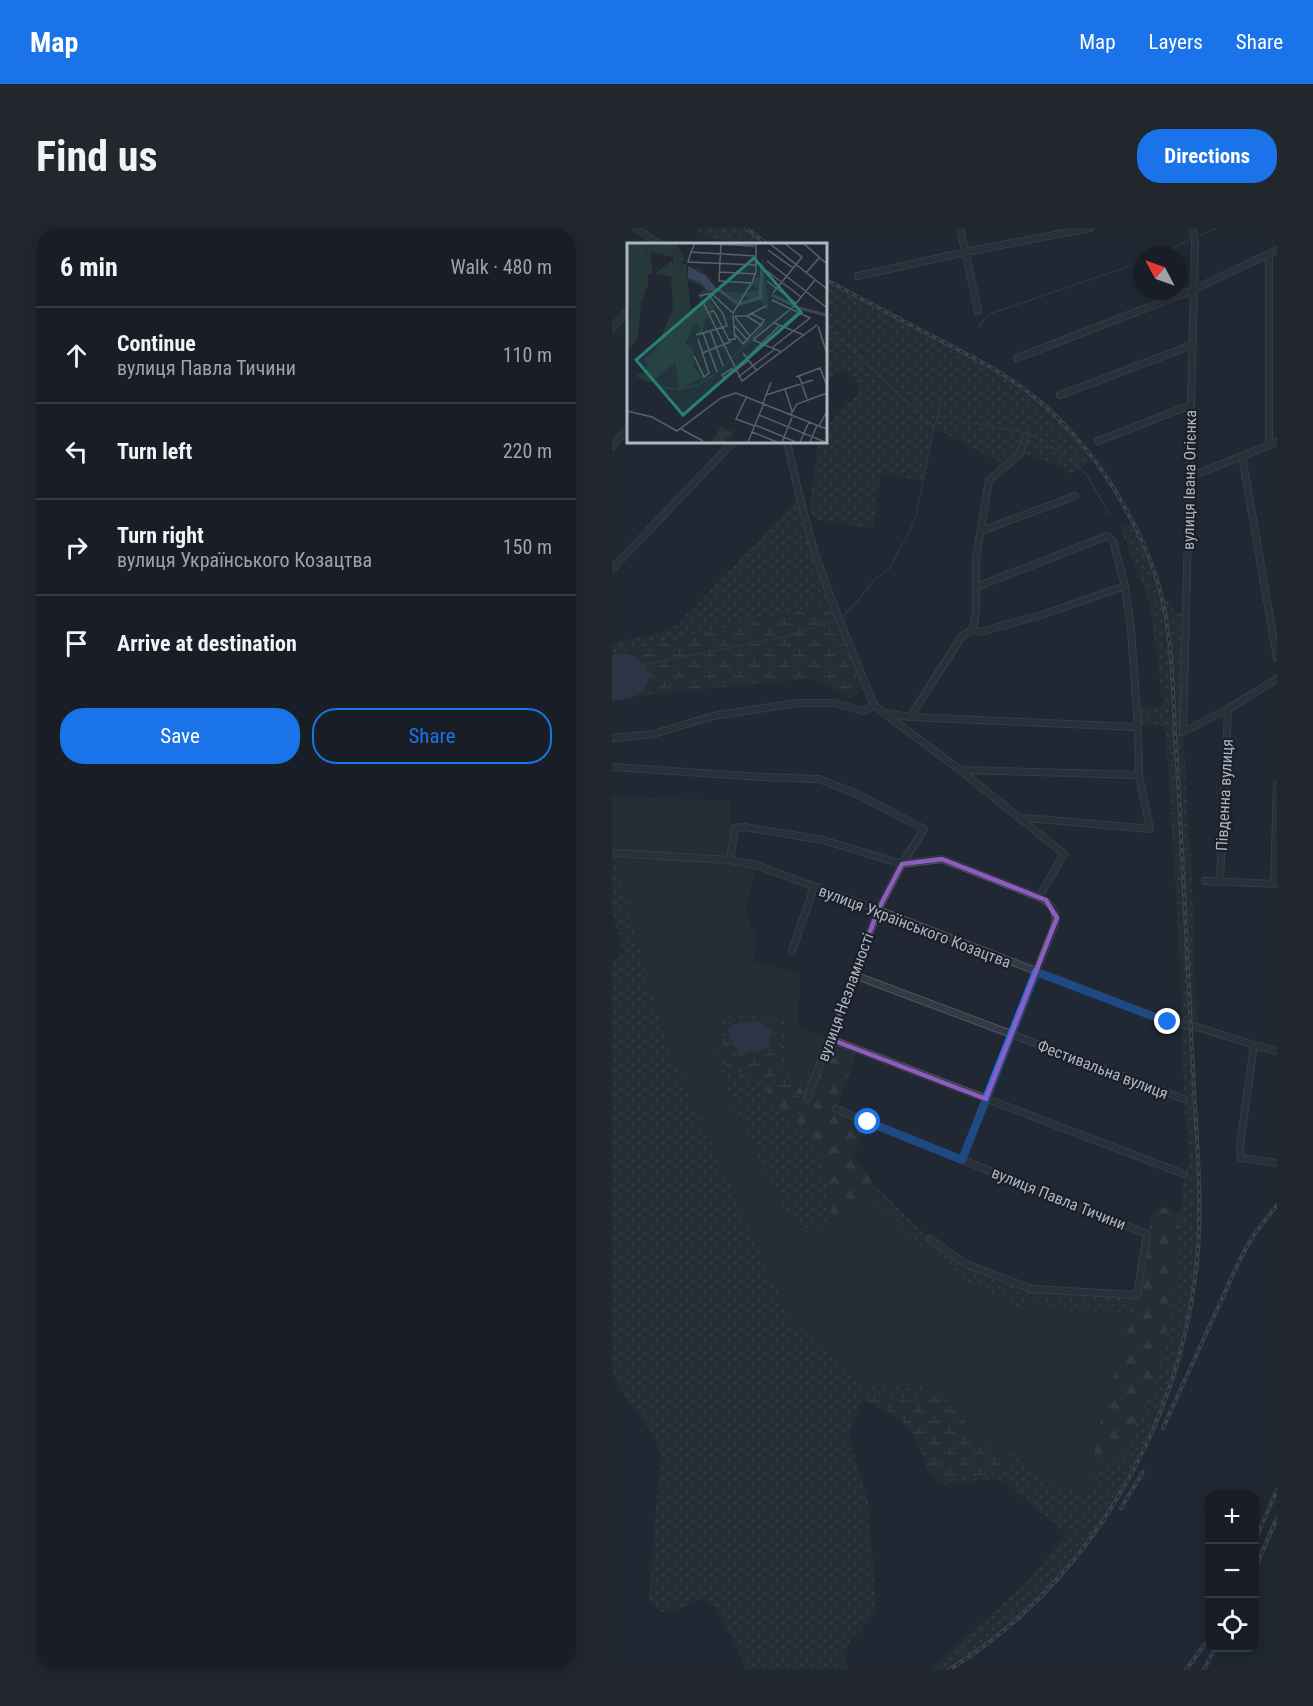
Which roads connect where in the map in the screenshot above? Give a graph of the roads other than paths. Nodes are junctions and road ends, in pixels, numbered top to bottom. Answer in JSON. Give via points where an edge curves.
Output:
{"nodes":[{"id":1,"x":636,"y":228,"type":"edge"},
{"id":2,"x":960,"y":228,"type":"edge"},
{"id":3,"x":1090,"y":228,"type":"edge"},
{"id":4,"x":1192,"y":228,"type":"edge"},
{"id":5,"x":658,"y":243,"type":"edge"},
{"id":6,"x":1277,"y":250,"type":"edge"},
{"id":7,"x":965,"y":252,"type":"junction"},
{"id":8,"x":1269,"y":254,"type":"junction"},
{"id":9,"x":858,"y":276,"type":"dead end"},
{"id":10,"x":1193,"y":290,"type":"junction"},
{"id":11,"x":978,"y":311,"type":"dead end"},
{"id":12,"x":627,"y":312,"type":"edge"},
{"id":13,"x":612,"y":328,"type":"edge"},
{"id":14,"x":1192,"y":345,"type":"junction"},
{"id":15,"x":1017,"y":358,"type":"dead end"},
{"id":16,"x":1060,"y":395,"type":"dead end"},
{"id":17,"x":1191,"y":405,"type":"junction"},
{"id":18,"x":627,"y":430,"type":"edge"},
{"id":19,"x":1026,"y":436,"type":"dead end"},
{"id":20,"x":1098,"y":441,"type":"dead end"},
{"id":21,"x":733,"y":442,"type":"edge"},
{"id":22,"x":787,"y":442,"type":"edge"},
{"id":23,"x":1277,"y":442,"type":"edge"},
{"id":24,"x":1269,"y":445,"type":"junction"},
{"id":25,"x":612,"y":446,"type":"edge"},
{"id":26,"x":1242,"y":456,"type":"junction"},
{"id":27,"x":1189,"y":477,"type":"junction"},
{"id":28,"x":1075,"y":496,"type":"dead end"},
{"id":29,"x":981,"y":531,"type":"junction"},
{"id":30,"x":612,"y":569,"type":"edge"},
{"id":31,"x":1125,"y":586,"type":"junction"},
{"id":32,"x":976,"y":587,"type":"junction"},
{"id":33,"x":973,"y":629,"type":"junction"},
{"id":34,"x":1277,"y":658,"type":"edge"},
{"id":35,"x":1277,"y":679,"type":"edge"},
{"id":36,"x":874,"y":705,"type":"junction"},
{"id":37,"x":1228,"y":709,"type":"junction"},
{"id":38,"x":884,"y":714,"type":"junction"},
{"id":39,"x":910,"y":717,"type":"junction"},
{"id":40,"x":1138,"y":727,"type":"junction"},
{"id":41,"x":612,"y":738,"type":"edge"},
{"id":42,"x":612,"y":767,"type":"edge"},
{"id":43,"x":960,"y":770,"type":"junction"},
{"id":44,"x":1139,"y":775,"type":"junction"},
{"id":45,"x":1277,"y":785,"type":"edge"},
{"id":46,"x":1022,"y":820,"type":"junction"},
{"id":47,"x":615,"y":853,"type":"dead end"},
{"id":48,"x":730,"y":860,"type":"junction"},
{"id":49,"x":902,"y":864,"type":"junction"},
{"id":50,"x":1205,"y":881,"type":"dead end"},
{"id":51,"x":1220,"y":881,"type":"junction"},
{"id":52,"x":1275,"y":884,"type":"edge"},
{"id":53,"x":814,"y":887,"type":"junction"},
{"id":54,"x":1039,"y":897,"type":"junction"},
{"id":55,"x":878,"y":910,"type":"junction"},
{"id":56,"x":792,"y":951,"type":"dead end"},
{"id":57,"x":1036,"y":972,"type":"junction"},
{"id":58,"x":854,"y":975,"type":"junction"},
{"id":59,"x":1012,"y":1034,"type":"junction"},
{"id":60,"x":830,"y":1039,"type":"junction"},
{"id":61,"x":1254,"y":1045,"type":"junction"},
{"id":62,"x":1277,"y":1051,"type":"edge"},
{"id":63,"x":807,"y":1098,"type":"dead end"},
{"id":64,"x":986,"y":1099,"type":"junction"},
{"id":65,"x":1184,"y":1100,"type":"dead end"},
{"id":66,"x":836,"y":1109,"type":"dead end"},
{"id":67,"x":962,"y":1160,"type":"junction"},
{"id":68,"x":1277,"y":1163,"type":"edge"},
{"id":69,"x":1184,"y":1174,"type":"dead end"},
{"id":70,"x":930,"y":1239,"type":"dead end"}],
"edges":[{"from":1,"to":5,"type":"street"},
{"from":2,"to":7,"type":"street"},
{"from":3,"to":7,"type":"street"},
{"from":4,"to":10,"type":"street","name":"вулиця Івана Огієнка"},
{"from":6,"to":8,"type":"street"},
{"from":7,"to":9,"type":"street"},
{"from":7,"to":11,"type":"street"},
{"from":8,"to":10,"type":"street"},
{"from":8,"to":24,"type":"street"},
{"from":10,"to":14,"type":"street","name":"вулиця Івана Огієнка"},
{"from":10,"to":15,"type":"street"},
{"from":12,"to":13,"type":"street"},
{"from":14,"to":16,"type":"street"},
{"from":14,"to":17,"type":"street","name":"вулиця Івана Огієнка"},
{"from":17,"to":20,"type":"street"},
{"from":17,"to":27,"type":"street","name":"вулиця Івана Огієнка"},
{"from":18,"to":25,"type":"street"},
{"from":19,"to":29,"type":"street","via":[[1020,454],[989,480]]},
{"from":21,"to":30,"type":"street"},
{"from":22,"to":36,"type":"street","via":[[815,553]]},
{"from":23,"to":24,"type":"street"},
{"from":24,"to":26,"type":"street"},
{"from":26,"to":27,"type":"street"},
{"from":26,"to":34,"type":"street"},
{"from":27,"to":37,"type":"street","name":"вулиця Івана Огієнка","via":[[1183,732]]},
{"from":28,"to":29,"type":"street"},
{"from":29,"to":32,"type":"street"},
{"from":31,"to":32,"type":"street","via":[[1113,541],[1107,536]]},
{"from":31,"to":33,"type":"street","via":[[1044,614],[980,632]]},
{"from":31,"to":40,"type":"street"},
{"from":32,"to":33,"type":"street"},
{"from":33,"to":39,"type":"street","via":[[962,636]]},
{"from":35,"to":37,"type":"street"},
{"from":36,"to":38,"type":"street"},
{"from":36,"to":41,"type":"street","via":[[864,711],[833,703],[797,703],[713,716],[653,734]]},
{"from":37,"to":51,"type":"street","name":"Південна вулиця"},
{"from":38,"to":39,"type":"street"},
{"from":38,"to":43,"type":"street"},
{"from":39,"to":40,"type":"street"},
{"from":40,"to":44,"type":"street"},
{"from":42,"to":49,"type":"street","name":"вулиця Незламності","via":[[819,779],[924,829]]},
{"from":43,"to":44,"type":"street"},
{"from":43,"to":46,"type":"street"},
{"from":44,"to":46,"type":"street","via":[[1150,829]]},
{"from":45,"to":52,"type":"street"},
{"from":46,"to":54,"type":"street","via":[[1064,854]]},
{"from":47,"to":48,"type":"street","name":"вулиця Українського Козацтва"},
{"from":48,"to":49,"type":"street","via":[[735,828],[744,827],[823,840]]},
{"from":48,"to":53,"type":"street","name":"вулиця Українського Козацтва"},
{"from":49,"to":54,"type":"street","via":[[942,859]]},
{"from":49,"to":55,"type":"street","name":"вулиця Незламності"},
{"from":50,"to":51,"type":"street"},
{"from":51,"to":52,"type":"street"},
{"from":53,"to":55,"type":"street","name":"вулиця Українського Козацтва"},
{"from":53,"to":56,"type":"street"},
{"from":54,"to":57,"type":"street","via":[[1051,905],[1056,918]]},
{"from":55,"to":57,"type":"street","name":"вулиця Українського Козацтва"},
{"from":55,"to":58,"type":"street","name":"вулиця Незламності"},
{"from":57,"to":59,"type":"street"},
{"from":57,"to":61,"type":"street","name":"вулиця Українського Козацтва","via":[[1168,1022]]},
{"from":58,"to":59,"type":"street","name":"Фестивальна вулиця"},
{"from":58,"to":60,"type":"street","name":"вулиця Незламності"},
{"from":59,"to":64,"type":"street"},
{"from":59,"to":65,"type":"street","name":"Фестивальна вулиця"},
{"from":60,"to":63,"type":"street","name":"вулиця Незламності"},
{"from":60,"to":64,"type":"street"},
{"from":61,"to":62,"type":"street","name":"вулиця Українського Козацтва"},
{"from":61,"to":68,"type":"street","via":[[1241,1158]]},
{"from":64,"to":67,"type":"street"},
{"from":64,"to":69,"type":"street"},
{"from":66,"to":67,"type":"street","name":"вулиця Павла Тичини"},
{"from":67,"to":70,"type":"street","name":"вулиця Павла Тичини","via":[[1147,1234],[1137,1295],[1032,1289],[966,1264]]}]}
